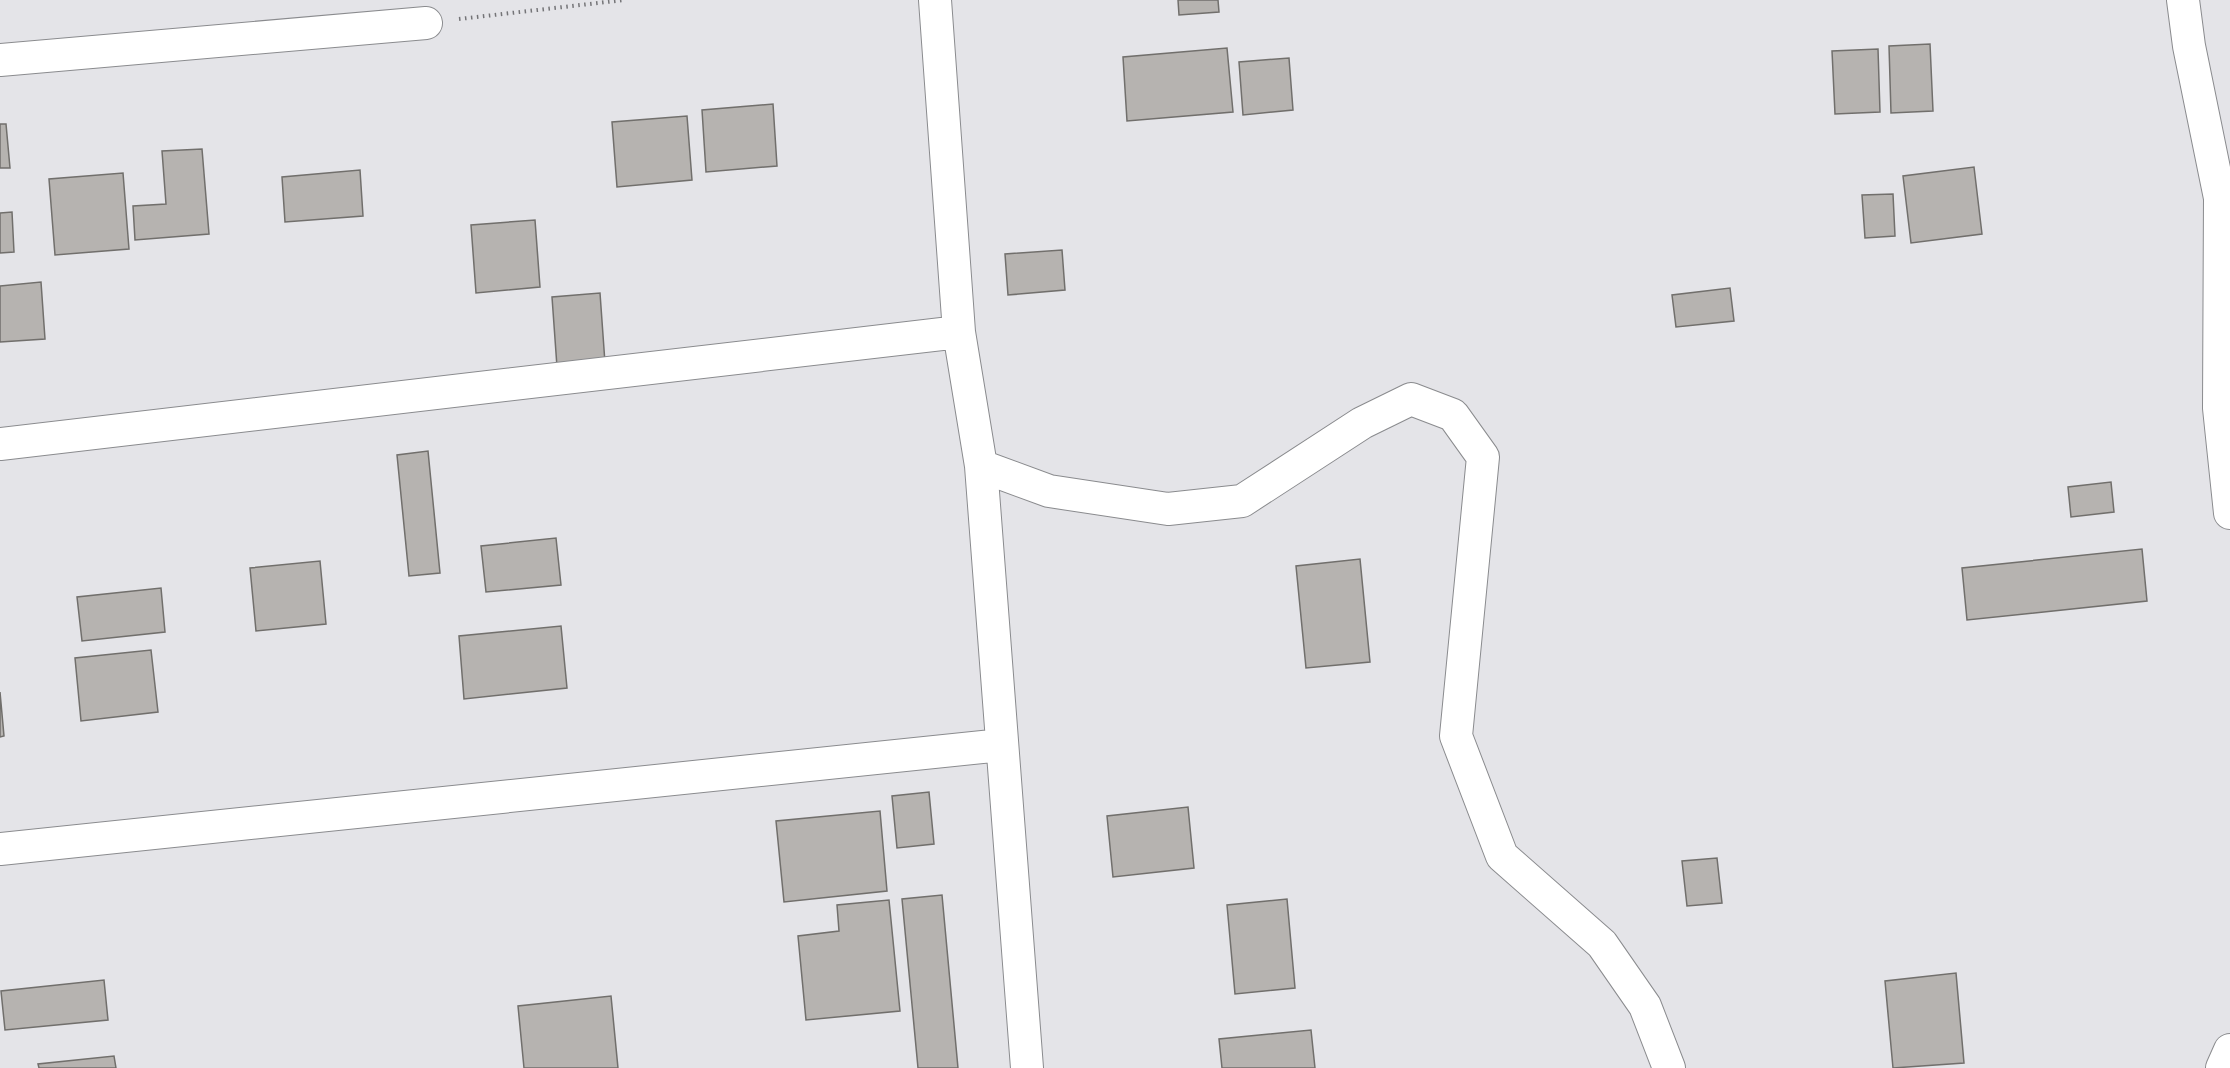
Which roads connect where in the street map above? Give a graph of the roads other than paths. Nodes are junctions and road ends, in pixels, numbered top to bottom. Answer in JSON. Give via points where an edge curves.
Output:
{"nodes":[{"id":1,"x":935,"y":0,"type":"edge"},
{"id":2,"x":2183,"y":0,"type":"edge"},
{"id":3,"x":426,"y":23,"type":"road end"},
{"id":4,"x":0,"y":60,"type":"edge"},
{"id":5,"x":959,"y":332,"type":"junction"},
{"id":6,"x":0,"y":444,"type":"edge"},
{"id":7,"x":981,"y":466,"type":"junction"},
{"id":8,"x":2230,"y":513,"type":"edge"},
{"id":9,"x":1002,"y":745,"type":"junction"},
{"id":10,"x":0,"y":849,"type":"edge"},
{"id":11,"x":2230,"y":1050,"type":"edge"},
{"id":12,"x":1027,"y":1068,"type":"edge"},
{"id":13,"x":1669,"y":1068,"type":"edge"},
{"id":14,"x":2222,"y":1068,"type":"edge"}],
"edges":[{"from":1,"to":5,"type":"street"},
{"from":2,"to":8,"type":"street","via":[[2220,198],[2219,408]]},
{"from":3,"to":4,"type":"street"},
{"from":5,"to":6,"type":"street"},
{"from":5,"to":7,"type":"street"},
{"from":7,"to":9,"type":"street"},
{"from":7,"to":13,"type":"street","via":[[1049,491],[1168,509],[1242,501],[1362,423],[1411,399],[1453,415],[1483,457],[1456,736],[1502,856],[1602,944],[1645,1006]]},
{"from":9,"to":10,"type":"street"},
{"from":9,"to":12,"type":"street"},
{"from":11,"to":14,"type":"street"}]}
